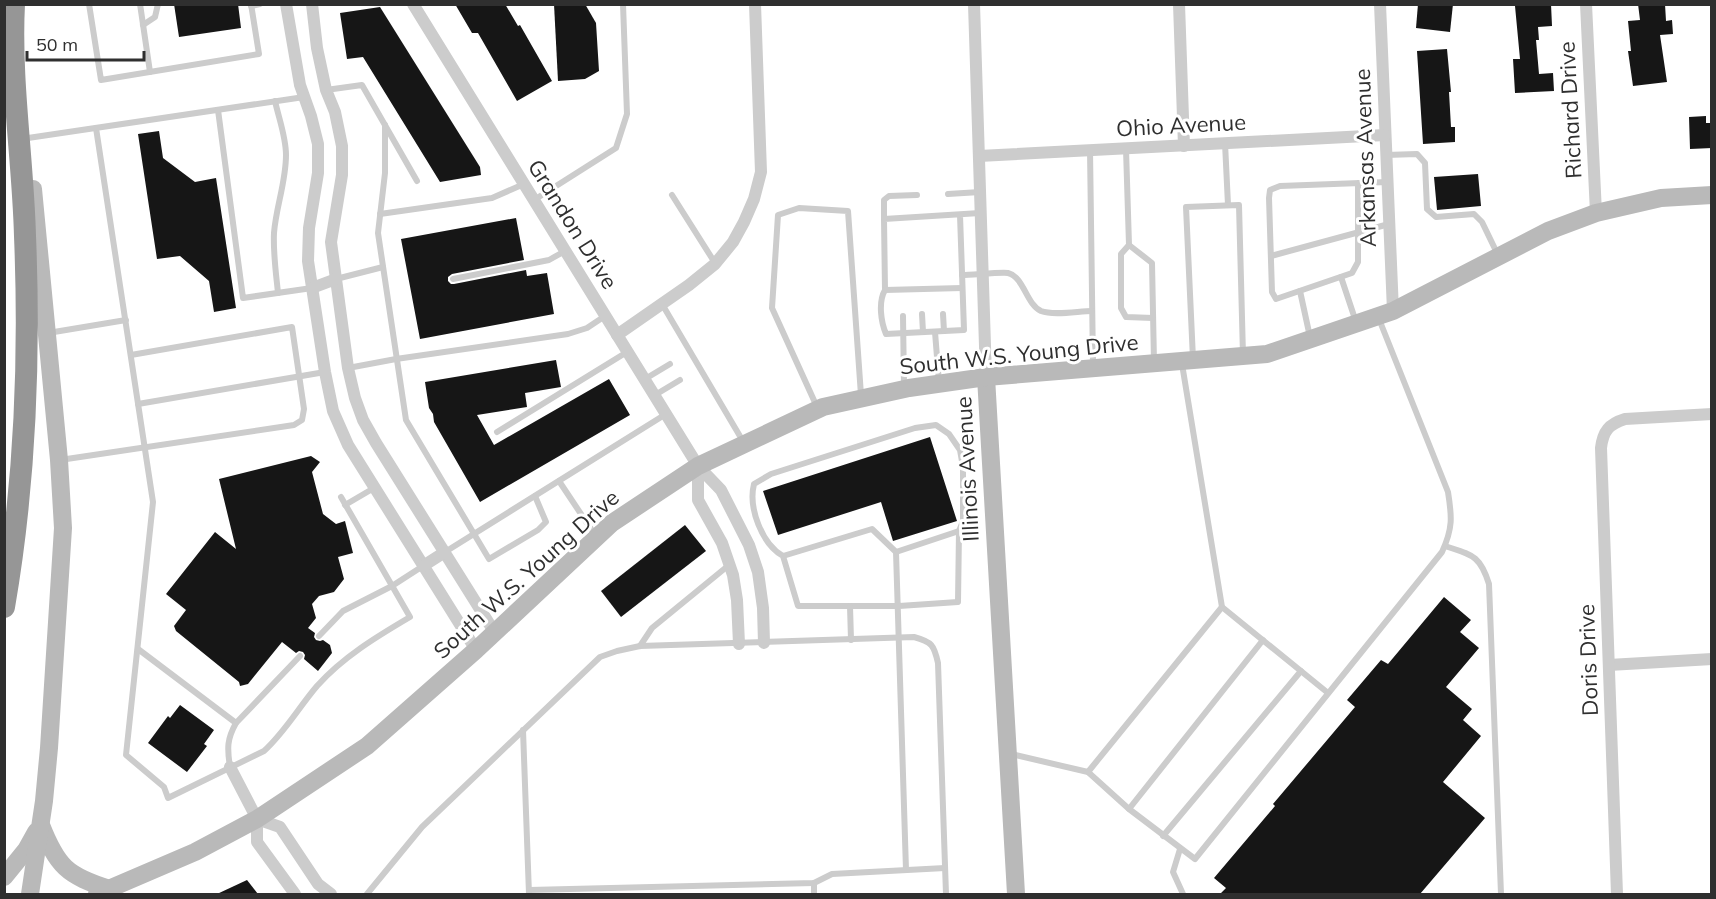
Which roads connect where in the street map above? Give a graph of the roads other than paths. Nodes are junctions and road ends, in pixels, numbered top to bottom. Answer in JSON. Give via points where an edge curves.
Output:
{"nodes":[{"id":1,"x":16,"y":4,"type":"edge"},
{"id":2,"x":89,"y":4,"type":"edge"},
{"id":3,"x":140,"y":4,"type":"edge"},
{"id":4,"x":158,"y":4,"type":"edge"},
{"id":5,"x":260,"y":4,"type":"edge"},
{"id":6,"x":286,"y":4,"type":"edge"},
{"id":7,"x":312,"y":4,"type":"edge"},
{"id":8,"x":413,"y":4,"type":"edge"},
{"id":9,"x":623,"y":4,"type":"edge"},
{"id":10,"x":755,"y":4,"type":"edge"},
{"id":11,"x":974,"y":4,"type":"edge"},
{"id":12,"x":1179,"y":4,"type":"edge"},
{"id":13,"x":1380,"y":4,"type":"edge"},
{"id":14,"x":1586,"y":4,"type":"edge"},
{"id":15,"x":251,"y":5,"type":"edge"},
{"id":16,"x":143,"y":25,"type":"junction"},
{"id":17,"x":150,"y":72,"type":"junction"},
{"id":18,"x":326,"y":90,"type":"junction"},
{"id":19,"x":304,"y":97,"type":"junction"},
{"id":20,"x":275,"y":101,"type":"junction"},
{"id":21,"x":218,"y":110,"type":"junction"},
{"id":22,"x":385,"y":125,"type":"junction"},
{"id":23,"x":96,"y":128,"type":"junction"},
{"id":24,"x":1385,"y":135,"type":"junction"},
{"id":25,"x":28,"y":138,"type":"junction"},
{"id":26,"x":1225,"y":143,"type":"junction"},
{"id":27,"x":1184,"y":146,"type":"junction"},
{"id":28,"x":1126,"y":148,"type":"junction"},
{"id":29,"x":1090,"y":150,"type":"junction"},
{"id":30,"x":1386,"y":155,"type":"junction"},
{"id":31,"x":979,"y":156,"type":"junction"},
{"id":32,"x":417,"y":181,"type":"dead end"},
{"id":33,"x":1387,"y":182,"type":"junction"},
{"id":34,"x":1358,"y":183,"type":"junction"},
{"id":35,"x":524,"y":184,"type":"junction"},
{"id":36,"x":980,"y":192,"type":"junction"},
{"id":37,"x":948,"y":194,"type":"dead end"},
{"id":38,"x":672,"y":195,"type":"dead end"},
{"id":39,"x":917,"y":195,"type":"dead end"},
{"id":40,"x":1712,"y":195,"type":"edge"},
{"id":41,"x":534,"y":200,"type":"junction"},
{"id":42,"x":1228,"y":205,"type":"junction"},
{"id":43,"x":981,"y":213,"type":"junction"},
{"id":44,"x":1596,"y":213,"type":"junction"},
{"id":45,"x":380,"y":214,"type":"junction"},
{"id":46,"x":960,"y":215,"type":"junction"},
{"id":47,"x":884,"y":219,"type":"junction"},
{"id":48,"x":1389,"y":224,"type":"junction"},
{"id":49,"x":1358,"y":233,"type":"junction"},
{"id":50,"x":1129,"y":245,"type":"junction"},
{"id":51,"x":565,"y":251,"type":"junction"},
{"id":52,"x":1271,"y":255,"type":"junction"},
{"id":53,"x":1499,"y":257,"type":"junction"},
{"id":54,"x":715,"y":264,"type":"junction"},
{"id":55,"x":383,"y":267,"type":"junction"},
{"id":56,"x":983,"y":274,"type":"junction"},
{"id":57,"x":962,"y":275,"type":"junction"},
{"id":58,"x":1341,"y":277,"type":"junction"},
{"id":59,"x":336,"y":279,"type":"junction"},
{"id":60,"x":453,"y":279,"type":"dead end"},
{"id":61,"x":312,"y":288,"type":"junction"},
{"id":62,"x":962,"y":288,"type":"junction"},
{"id":63,"x":922,"y":289,"type":"junction"},
{"id":64,"x":942,"y":289,"type":"junction"},
{"id":65,"x":885,"y":290,"type":"junction"},
{"id":66,"x":903,"y":290,"type":"junction"},
{"id":67,"x":1300,"y":291,"type":"junction"},
{"id":68,"x":278,"y":293,"type":"junction"},
{"id":69,"x":922,"y":297,"type":"dead end"},
{"id":70,"x":943,"y":297,"type":"dead end"},
{"id":71,"x":903,"y":298,"type":"dead end"},
{"id":72,"x":662,"y":304,"type":"junction"},
{"id":73,"x":1092,"y":311,"type":"junction"},
{"id":74,"x":1385,"y":313,"type":"junction"},
{"id":75,"x":922,"y":314,"type":"dead end"},
{"id":76,"x":943,"y":314,"type":"dead end"},
{"id":77,"x":605,"y":316,"type":"junction"},
{"id":78,"x":903,"y":316,"type":"dead end"},
{"id":79,"x":1153,"y":318,"type":"junction"},
{"id":80,"x":126,"y":320,"type":"junction"},
{"id":81,"x":1356,"y":323,"type":"junction"},
{"id":82,"x":944,"y":331,"type":"junction"},
{"id":83,"x":935,"y":332,"type":"junction"},
{"id":84,"x":48,"y":333,"type":"junction"},
{"id":85,"x":923,"y":333,"type":"junction"},
{"id":86,"x":903,"y":334,"type":"junction"},
{"id":87,"x":617,"y":335,"type":"junction"},
{"id":88,"x":1310,"y":339,"type":"junction"},
{"id":89,"x":627,"y":352,"type":"junction"},
{"id":90,"x":131,"y":355,"type":"junction"},
{"id":91,"x":1243,"y":356,"type":"junction"},
{"id":92,"x":396,"y":359,"type":"junction"},
{"id":93,"x":1187,"y":360,"type":"junction"},
{"id":94,"x":1154,"y":363,"type":"junction"},
{"id":95,"x":670,"y":364,"type":"dead end"},
{"id":96,"x":348,"y":368,"type":"junction"},
{"id":97,"x":1093,"y":368,"type":"junction"},
{"id":98,"x":325,"y":372,"type":"junction"},
{"id":99,"x":299,"y":376,"type":"junction"},
{"id":100,"x":986,"y":377,"type":"junction"},
{"id":101,"x":644,"y":380,"type":"junction"},
{"id":102,"x":680,"y":380,"type":"dead end"},
{"id":103,"x":939,"y":384,"type":"junction"},
{"id":104,"x":904,"y":389,"type":"junction"},
{"id":105,"x":654,"y":395,"type":"junction"},
{"id":106,"x":861,"y":399,"type":"junction"},
{"id":107,"x":138,"y":404,"type":"junction"},
{"id":108,"x":819,"y":409,"type":"junction"},
{"id":109,"x":666,"y":414,"type":"junction"},
{"id":110,"x":1712,"y":414,"type":"edge"},
{"id":111,"x":496,"y":432,"type":"dead end"},
{"id":112,"x":744,"y":444,"type":"junction"},
{"id":113,"x":145,"y":448,"type":"junction"},
{"id":114,"x":59,"y":460,"type":"junction"},
{"id":115,"x":698,"y":466,"type":"junction"},
{"id":116,"x":559,"y":481,"type":"junction"},
{"id":117,"x":374,"y":488,"type":"junction"},
{"id":118,"x":535,"y":496,"type":"junction"},
{"id":119,"x":340,"y":497,"type":"dead end"},
{"id":120,"x":345,"y":505,"type":"junction"},
{"id":121,"x":959,"y":531,"type":"junction"},
{"id":122,"x":474,"y":534,"type":"junction"},
{"id":123,"x":597,"y":537,"type":"junction"},
{"id":124,"x":1445,"y":546,"type":"junction"},
{"id":125,"x":445,"y":552,"type":"junction"},
{"id":126,"x":896,"y":552,"type":"junction"},
{"id":127,"x":783,"y":556,"type":"junction"},
{"id":128,"x":729,"y":564,"type":"junction"},
{"id":129,"x":423,"y":566,"type":"junction"},
{"id":130,"x":392,"y":586,"type":"junction"},
{"id":131,"x":850,"y":606,"type":"junction"},
{"id":132,"x":899,"y":606,"type":"junction"},
{"id":133,"x":4,"y":607,"type":"edge"},
{"id":134,"x":1222,"y":607,"type":"junction"},
{"id":135,"x":495,"y":633,"type":"junction"},
{"id":136,"x":319,"y":636,"type":"dead end"},
{"id":137,"x":900,"y":638,"type":"junction"},
{"id":138,"x":851,"y":639,"type":"junction"},
{"id":139,"x":1263,"y":640,"type":"junction"},
{"id":140,"x":764,"y":643,"type":"junction"},
{"id":141,"x":739,"y":644,"type":"junction"},
{"id":142,"x":640,"y":646,"type":"junction"},
{"id":143,"x":138,"y":649,"type":"junction"},
{"id":144,"x":476,"y":650,"type":"junction"},
{"id":145,"x":300,"y":656,"type":"dead end"},
{"id":146,"x":1712,"y":659,"type":"edge"},
{"id":147,"x":1609,"y":665,"type":"junction"},
{"id":148,"x":1301,"y":671,"type":"junction"},
{"id":149,"x":1328,"y":693,"type":"junction"},
{"id":150,"x":236,"y":723,"type":"junction"},
{"id":151,"x":523,"y":730,"type":"junction"},
{"id":152,"x":1008,"y":754,"type":"junction"},
{"id":153,"x":230,"y":767,"type":"junction"},
{"id":154,"x":1088,"y":772,"type":"junction"},
{"id":155,"x":1129,"y":809,"type":"junction"},
{"id":156,"x":257,"y":819,"type":"junction"},
{"id":157,"x":40,"y":824,"type":"junction"},
{"id":158,"x":1163,"y":836,"type":"junction"},
{"id":159,"x":1180,"y":849,"type":"junction"},
{"id":160,"x":945,"y":868,"type":"junction"},
{"id":161,"x":906,"y":870,"type":"junction"},
{"id":162,"x":4,"y":877,"type":"edge"},
{"id":163,"x":814,"y":883,"type":"junction"},
{"id":164,"x":103,"y":892,"type":"edge"},
{"id":165,"x":529,"y":892,"type":"edge"},
{"id":166,"x":30,"y":894,"type":"edge"},
{"id":167,"x":295,"y":894,"type":"edge"},
{"id":168,"x":331,"y":894,"type":"edge"},
{"id":169,"x":368,"y":894,"type":"edge"},
{"id":170,"x":814,"y":894,"type":"edge"},
{"id":171,"x":946,"y":894,"type":"edge"},
{"id":172,"x":1016,"y":894,"type":"edge"},
{"id":173,"x":1183,"y":894,"type":"edge"},
{"id":174,"x":1500,"y":894,"type":"edge"},
{"id":175,"x":1617,"y":894,"type":"edge"}],
"edges":[{"from":1,"to":25,"type":"main road"},
{"from":1,"to":133,"type":"highway","via":[[12,38],[27,332],[22,455]]},
{"from":2,"to":17,"type":"lane","via":[[101,80]]},
{"from":3,"to":16,"type":"lane"},
{"from":4,"to":16,"type":"lane","via":[[155,17]]},
{"from":5,"to":15,"type":"lane"},
{"from":6,"to":19,"type":"street"},
{"from":7,"to":18,"type":"street"},
{"from":8,"to":35,"type":"street","name":"Grandon Drive"},
{"from":9,"to":41,"type":"lane","via":[[627,114],[616,148]]},
{"from":10,"to":54,"type":"street","via":[[761,172],[744,222]]},
{"from":11,"to":31,"type":"street","name":"Illinois Avenue"},
{"from":12,"to":27,"type":"street"},
{"from":13,"to":24,"type":"street","name":"Arkansas Avenue"},
{"from":14,"to":44,"type":"street","name":"Richard Drive"},
{"from":15,"to":17,"type":"lane","via":[[259,54]]},
{"from":16,"to":17,"type":"lane"},
{"from":18,"to":19,"type":"street"},
{"from":18,"to":22,"type":"lane","via":[[362,85]]},
{"from":18,"to":59,"type":"street","via":[[342,146],[342,175],[331,242]]},
{"from":19,"to":20,"type":"lane"},
{"from":19,"to":61,"type":"street","via":[[318,144],[318,173],[309,228]]},
{"from":20,"to":21,"type":"lane"},
{"from":20,"to":68,"type":"lane","via":[[286,153],[274,231]]},
{"from":21,"to":23,"type":"lane"},
{"from":21,"to":68,"type":"lane","via":[[243,298]]},
{"from":22,"to":32,"type":"lane"},
{"from":22,"to":45,"type":"lane"},
{"from":23,"to":25,"type":"lane"},
{"from":23,"to":80,"type":"lane"},
{"from":24,"to":26,"type":"street","name":"Ohio Avenue"},
{"from":24,"to":30,"type":"street","name":"Arkansas Avenue"},
{"from":25,"to":84,"type":"main road"},
{"from":26,"to":27,"type":"street","name":"Ohio Avenue"},
{"from":26,"to":42,"type":"lane"},
{"from":27,"to":28,"type":"street","name":"Ohio Avenue"},
{"from":28,"to":29,"type":"street","name":"Ohio Avenue"},
{"from":28,"to":50,"type":"lane"},
{"from":29,"to":31,"type":"street","name":"Ohio Avenue"},
{"from":29,"to":73,"type":"lane"},
{"from":30,"to":33,"type":"street","name":"Arkansas Avenue"},
{"from":30,"to":53,"type":"lane","via":[[1417,154],[1425,163],[1427,209],[1436,217],[1474,214]]},
{"from":31,"to":36,"type":"street","name":"Illinois Avenue"},
{"from":33,"to":34,"type":"lane"},
{"from":33,"to":48,"type":"street","name":"Arkansas Avenue"},
{"from":34,"to":49,"type":"lane"},
{"from":34,"to":52,"type":"lane","via":[[1280,186],[1270,190]]},
{"from":35,"to":41,"type":"street","name":"Grandon Drive"},
{"from":35,"to":45,"type":"lane","via":[[492,198]]},
{"from":36,"to":37,"type":"lane"},
{"from":36,"to":43,"type":"street","name":"Illinois Avenue"},
{"from":38,"to":54,"type":"lane"},
{"from":39,"to":47,"type":"lane","via":[[890,196],[884,200]]},
{"from":40,"to":44,"type":"main road","name":"South W.S. Young Drive","via":[[1661,198]]},
{"from":41,"to":51,"type":"street","name":"Grandon Drive"},
{"from":42,"to":91,"type":"lane","via":[[1239,205]]},
{"from":42,"to":93,"type":"lane","via":[[1186,207]]},
{"from":43,"to":46,"type":"lane"},
{"from":43,"to":56,"type":"street","name":"Illinois Avenue"},
{"from":44,"to":53,"type":"main road","name":"South W.S. Young Drive","via":[[1548,231]]},
{"from":45,"to":55,"type":"lane","via":[[378,233]]},
{"from":46,"to":47,"type":"lane"},
{"from":46,"to":57,"type":"lane"},
{"from":47,"to":65,"type":"lane"},
{"from":48,"to":49,"type":"lane"},
{"from":48,"to":74,"type":"street","name":"Arkansas Avenue"},
{"from":49,"to":52,"type":"lane"},
{"from":49,"to":58,"type":"lane","via":[[1358,262],[1352,273]]},
{"from":50,"to":79,"type":"lane","via":[[1152,263]]},
{"from":50,"to":79,"type":"lane","via":[[1121,254],[1121,308],[1126,317]]},
{"from":51,"to":60,"type":"lane","via":[[549,260]]},
{"from":51,"to":77,"type":"street","name":"Grandon Drive"},
{"from":52,"to":67,"type":"lane","via":[[1272,292],[1276,299]]},
{"from":53,"to":74,"type":"main road","name":"South W.S. Young Drive"},
{"from":54,"to":72,"type":"street"},
{"from":55,"to":59,"type":"lane"},
{"from":55,"to":92,"type":"lane"},
{"from":56,"to":57,"type":"lane"},
{"from":56,"to":73,"type":"lane","via":[[1008,273],[1016,278],[1040,310]]},
{"from":56,"to":100,"type":"street","name":"Illinois Avenue"},
{"from":57,"to":62,"type":"lane"},
{"from":58,"to":67,"type":"lane"},
{"from":58,"to":81,"type":"lane"},
{"from":59,"to":61,"type":"street"},
{"from":59,"to":96,"type":"street"},
{"from":61,"to":68,"type":"lane"},
{"from":61,"to":98,"type":"street"},
{"from":62,"to":64,"type":"lane"},
{"from":62,"to":82,"type":"lane","via":[[963,330]]},
{"from":63,"to":64,"type":"lane"},
{"from":63,"to":66,"type":"lane"},
{"from":63,"to":69,"type":"lane"},
{"from":64,"to":70,"type":"lane"},
{"from":65,"to":66,"type":"lane"},
{"from":65,"to":86,"type":"lane","via":[[882,325],[886,334]]},
{"from":66,"to":71,"type":"lane"},
{"from":67,"to":88,"type":"lane"},
{"from":72,"to":87,"type":"street"},
{"from":72,"to":112,"type":"lane","via":[[687,354]]},
{"from":73,"to":97,"type":"lane"},
{"from":74,"to":81,"type":"main road","name":"South W.S. Young Drive"},
{"from":74,"to":124,"type":"lane","via":[[1448,492],[1452,513]]},
{"from":75,"to":85,"type":"lane"},
{"from":76,"to":82,"type":"lane"},
{"from":77,"to":87,"type":"street","name":"Grandon Drive"},
{"from":77,"to":92,"type":"lane","via":[[568,334]]},
{"from":78,"to":86,"type":"lane"},
{"from":79,"to":94,"type":"lane"},
{"from":80,"to":84,"type":"lane"},
{"from":80,"to":90,"type":"lane"},
{"from":81,"to":88,"type":"main road","name":"South W.S. Young Drive"},
{"from":82,"to":83,"type":"lane"},
{"from":83,"to":85,"type":"lane"},
{"from":83,"to":103,"type":"lane"},
{"from":84,"to":114,"type":"main road"},
{"from":85,"to":86,"type":"lane"},
{"from":86,"to":104,"type":"lane"},
{"from":87,"to":89,"type":"street","name":"Grandon Drive"},
{"from":88,"to":91,"type":"main road","name":"South W.S. Young Drive","via":[[1267,354]]},
{"from":89,"to":101,"type":"street","name":"Grandon Drive"},
{"from":89,"to":111,"type":"lane"},
{"from":90,"to":99,"type":"lane","via":[[292,327]]},
{"from":90,"to":107,"type":"lane"},
{"from":91,"to":93,"type":"main road","name":"South W.S. Young Drive"},
{"from":92,"to":96,"type":"lane"},
{"from":92,"to":122,"type":"lane","via":[[406,420]]},
{"from":93,"to":94,"type":"main road","name":"South W.S. Young Drive"},
{"from":93,"to":134,"type":"lane"},
{"from":94,"to":97,"type":"main road","name":"South W.S. Young Drive"},
{"from":95,"to":101,"type":"lane"},
{"from":96,"to":98,"type":"street"},
{"from":96,"to":125,"type":"street","via":[[363,420]]},
{"from":97,"to":100,"type":"main road","name":"South W.S. Young Drive"},
{"from":98,"to":99,"type":"lane"},
{"from":98,"to":117,"type":"street","via":[[333,411]]},
{"from":99,"to":107,"type":"lane"},
{"from":99,"to":113,"type":"lane","via":[[304,410],[302,420],[294,425]]},
{"from":100,"to":103,"type":"main road","name":"South W.S. Young Drive"},
{"from":100,"to":152,"type":"main road","name":"Illinois Avenue"},
{"from":101,"to":105,"type":"street","name":"Grandon Drive"},
{"from":102,"to":105,"type":"lane"},
{"from":103,"to":104,"type":"main road","name":"South W.S. Young Drive"},
{"from":104,"to":106,"type":"main road","name":"South W.S. Young Drive"},
{"from":105,"to":109,"type":"street","name":"Grandon Drive"},
{"from":106,"to":108,"type":"main road","name":"South W.S. Young Drive"},
{"from":106,"to":108,"type":"lane","via":[[849,211],[799,208],[778,214],[772,308]]},
{"from":107,"to":113,"type":"lane"},
{"from":108,"to":112,"type":"main road","name":"South W.S. Young Drive"},
{"from":109,"to":115,"type":"street","name":"Grandon Drive"},
{"from":109,"to":116,"type":"lane"},
{"from":110,"to":147,"type":"street","name":"Doris Drive","via":[[1625,419],[1608,426],[1603,436]]},
{"from":112,"to":115,"type":"main road","name":"South W.S. Young Drive"},
{"from":113,"to":114,"type":"lane"},
{"from":113,"to":143,"type":"lane","via":[[153,502]]},
{"from":114,"to":157,"type":"main road","via":[[63,528],[49,748]]},
{"from":115,"to":123,"type":"main road","name":"South W.S. Young Drive"},
{"from":115,"to":128,"type":"street","via":[[698,500]]},
{"from":115,"to":140,"type":"street","name":"Grandon Drive","via":[[721,490],[749,545],[758,572]]},
{"from":116,"to":118,"type":"lane"},
{"from":116,"to":123,"type":"lane"},
{"from":117,"to":120,"type":"lane"},
{"from":117,"to":129,"type":"street"},
{"from":118,"to":122,"type":"lane"},
{"from":118,"to":122,"type":"lane","via":[[546,522],[538,530],[489,559]]},
{"from":119,"to":120,"type":"lane"},
{"from":120,"to":130,"type":"lane"},
{"from":121,"to":126,"type":"lane"},
{"from":121,"to":127,"type":"lane","via":[[963,521],[960,450],[949,434],[936,425],[915,428],[771,474],[754,484],[752,500],[765,539]]},
{"from":121,"to":132,"type":"lane","via":[[958,602]]},
{"from":122,"to":125,"type":"lane"},
{"from":123,"to":135,"type":"main road","name":"South W.S. Young Drive"},
{"from":124,"to":149,"type":"lane"},
{"from":124,"to":174,"type":"lane","via":[[1478,559],[1489,584]]},
{"from":125,"to":129,"type":"street"},
{"from":125,"to":135,"type":"street"},
{"from":126,"to":127,"type":"lane","via":[[872,529]]},
{"from":126,"to":132,"type":"lane"},
{"from":127,"to":131,"type":"lane","via":[[798,606]]},
{"from":128,"to":141,"type":"street","via":[[734,575]]},
{"from":128,"to":142,"type":"lane","via":[[652,628]]},
{"from":129,"to":130,"type":"lane"},
{"from":129,"to":144,"type":"street"},
{"from":130,"to":136,"type":"lane","via":[[344,611]]},
{"from":130,"to":153,"type":"lane","via":[[410,617],[347,657],[318,685],[264,751]]},
{"from":131,"to":132,"type":"lane"},
{"from":131,"to":138,"type":"lane"},
{"from":132,"to":137,"type":"lane"},
{"from":134,"to":139,"type":"lane"},
{"from":134,"to":154,"type":"lane"},
{"from":135,"to":144,"type":"main road","name":"South W.S. Young Drive"},
{"from":137,"to":138,"type":"lane"},
{"from":137,"to":160,"type":"lane","via":[[930,642],[938,663]]},
{"from":137,"to":161,"type":"lane"},
{"from":138,"to":140,"type":"lane"},
{"from":139,"to":148,"type":"lane"},
{"from":139,"to":155,"type":"lane"},
{"from":140,"to":141,"type":"lane"},
{"from":141,"to":142,"type":"lane"},
{"from":142,"to":151,"type":"lane","via":[[600,657]]},
{"from":143,"to":150,"type":"lane"},
{"from":143,"to":153,"type":"lane","via":[[126,755],[164,787],[168,798]]},
{"from":144,"to":156,"type":"main road","name":"South W.S. Young Drive","via":[[367,746]]},
{"from":145,"to":150,"type":"lane"},
{"from":146,"to":147,"type":"street"},
{"from":147,"to":175,"type":"street","name":"Doris Drive"},
{"from":148,"to":149,"type":"lane"},
{"from":148,"to":158,"type":"lane"},
{"from":149,"to":159,"type":"lane","via":[[1195,859]]},
{"from":150,"to":153,"type":"lane","via":[[227,747]]},
{"from":151,"to":165,"type":"lane"},
{"from":151,"to":169,"type":"lane","via":[[422,827]]},
{"from":152,"to":154,"type":"lane"},
{"from":152,"to":172,"type":"main road","name":"Illinois Avenue"},
{"from":153,"to":156,"type":"street"},
{"from":154,"to":155,"type":"lane"},
{"from":155,"to":158,"type":"lane"},
{"from":156,"to":164,"type":"main road","name":"South W.S. Young Drive","via":[[195,852]]},
{"from":156,"to":167,"type":"street","via":[[257,842]]},
{"from":156,"to":168,"type":"street","via":[[280,827],[318,884]]},
{"from":157,"to":162,"type":"main road","via":[[26,850]]},
{"from":157,"to":164,"type":"main road","via":[[63,867]]},
{"from":157,"to":166,"type":"main road"},
{"from":158,"to":159,"type":"lane"},
{"from":159,"to":173,"type":"lane","via":[[1173,872]]},
{"from":160,"to":161,"type":"lane"},
{"from":160,"to":171,"type":"lane"},
{"from":161,"to":163,"type":"lane","via":[[832,874]]},
{"from":163,"to":165,"type":"lane"},
{"from":163,"to":170,"type":"lane"}]}
